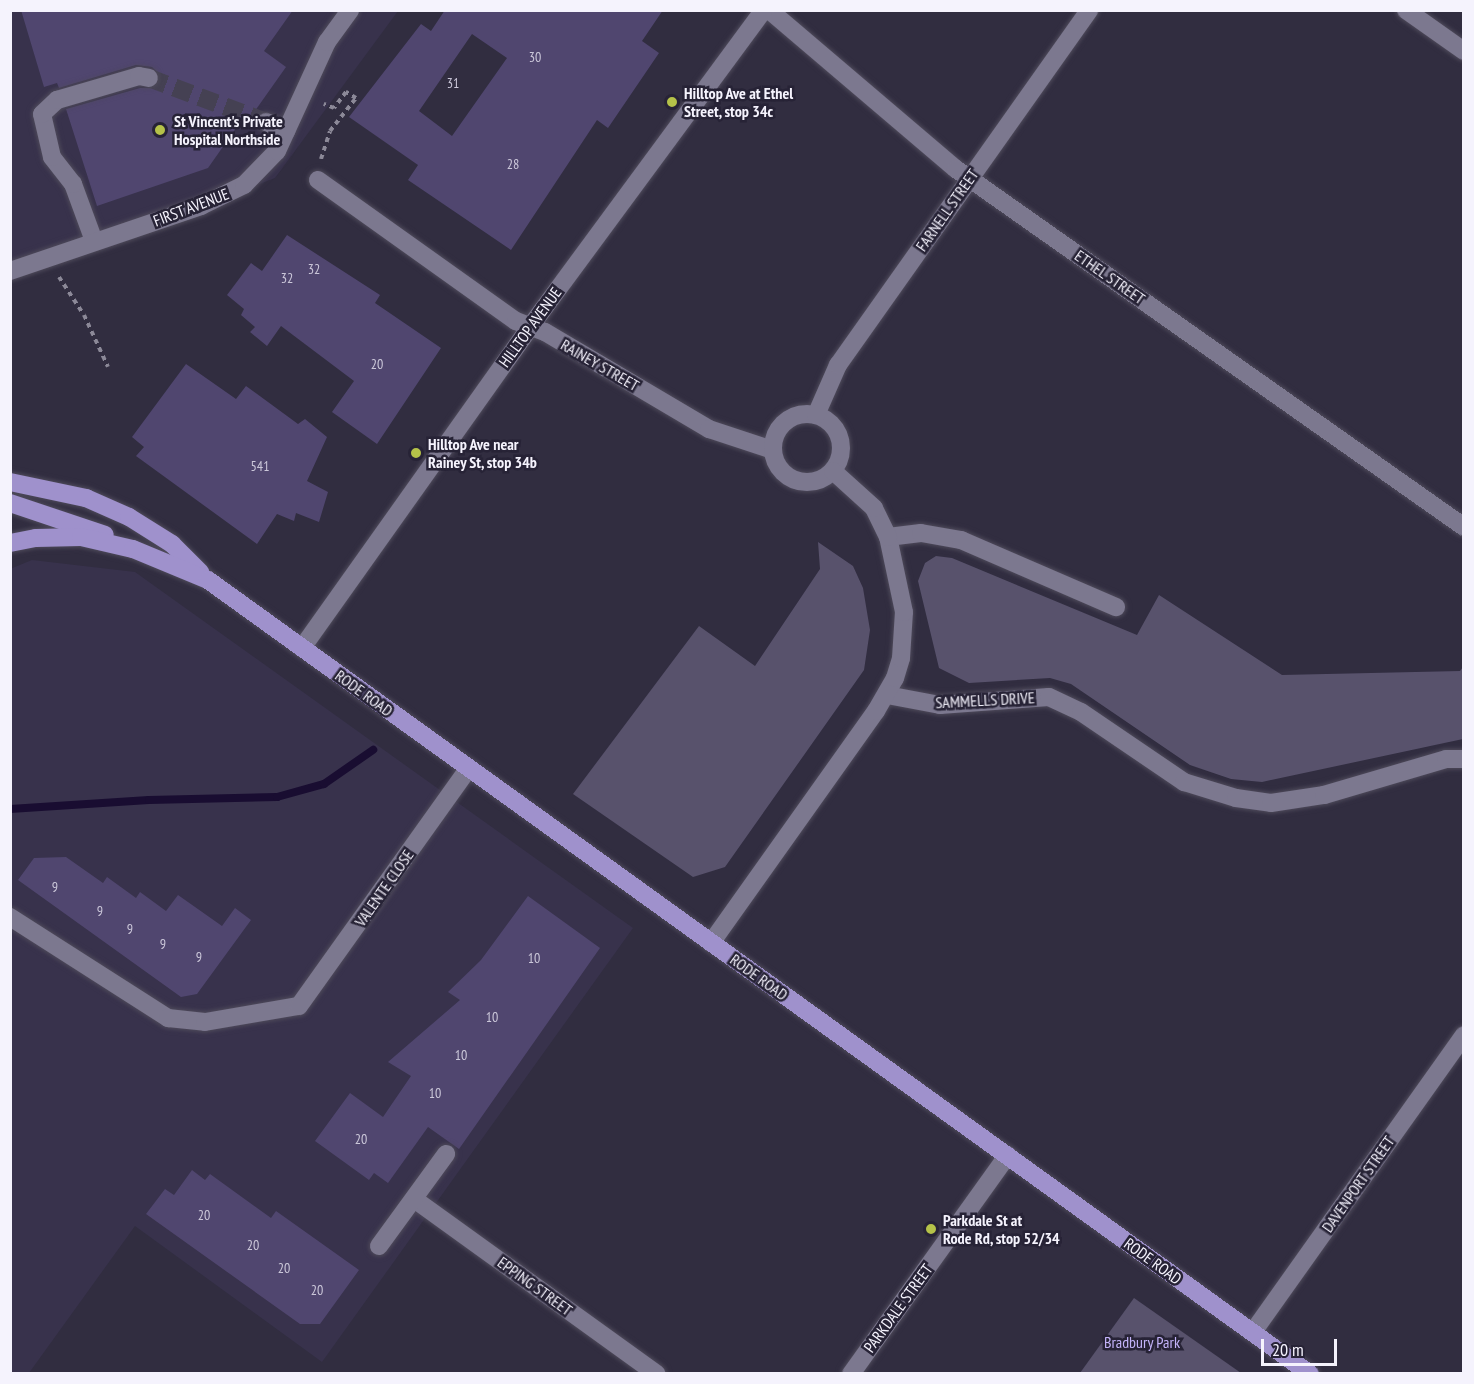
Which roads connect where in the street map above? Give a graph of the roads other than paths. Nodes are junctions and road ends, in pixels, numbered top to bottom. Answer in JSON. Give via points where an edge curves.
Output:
{"nodes":[{"id":1,"x":350,"y":10,"type":"edge"},
{"id":2,"x":764,"y":10,"type":"edge"},
{"id":3,"x":769,"y":10,"type":"edge"},
{"id":4,"x":1089,"y":10,"type":"edge"},
{"id":5,"x":1406,"y":10,"type":"edge"},
{"id":6,"x":1464,"y":51,"type":"edge"},
{"id":7,"x":149,"y":78,"type":"tunnel mouth"},
{"id":8,"x":266,"y":122,"type":"tunnel mouth"},
{"id":9,"x":286,"y":131,"type":"junction"},
{"id":10,"x":970,"y":178,"type":"junction"},
{"id":11,"x":318,"y":180,"type":"road end"},
{"id":12,"x":94,"y":241,"type":"junction"},
{"id":13,"x":10,"y":271,"type":"edge"},
{"id":14,"x":530,"y":327,"type":"junction"},
{"id":15,"x":816,"y":415,"type":"junction"},
{"id":16,"x":772,"y":450,"type":"junction"},
{"id":17,"x":833,"y":471,"type":"junction"},
{"id":18,"x":10,"y":482,"type":"edge"},
{"id":19,"x":10,"y":503,"type":"edge"},
{"id":20,"x":1464,"y":527,"type":"edge"},
{"id":21,"x":888,"y":537,"type":"junction"},
{"id":22,"x":10,"y":543,"type":"edge"},
{"id":23,"x":133,"y":549,"type":"junction"},
{"id":24,"x":208,"y":580,"type":"junction"},
{"id":25,"x":1116,"y":607,"type":"dead end"},
{"id":26,"x":302,"y":648,"type":"junction"},
{"id":27,"x":887,"y":695,"type":"junction"},
{"id":28,"x":1464,"y":759,"type":"edge"},
{"id":29,"x":469,"y":768,"type":"junction"},
{"id":30,"x":10,"y":917,"type":"edge"},
{"id":31,"x":711,"y":943,"type":"junction"},
{"id":32,"x":1464,"y":1035,"type":"edge"},
{"id":33,"x":446,"y":1154,"type":"dead end"},
{"id":34,"x":1008,"y":1155,"type":"junction"},
{"id":35,"x":414,"y":1198,"type":"junction"},
{"id":36,"x":379,"y":1246,"type":"dead end"},
{"id":37,"x":1253,"y":1332,"type":"junction"},
{"id":38,"x":657,"y":1374,"type":"edge"},
{"id":39,"x":851,"y":1374,"type":"edge"},
{"id":40,"x":1310,"y":1374,"type":"edge"}],
"edges":[{"from":1,"to":9,"type":"street","name":"FIRST AVENUE","via":[[327,42]]},
{"from":2,"to":14,"type":"street","name":"HILLTOP AVENUE"},
{"from":3,"to":10,"type":"street","name":"ETHEL STREET"},
{"from":4,"to":10,"type":"street","name":"FARNELL STREET"},
{"from":5,"to":6,"type":"street"},
{"from":7,"to":12,"type":"street","via":[[139,76],[57,100],[42,114],[52,157],[73,184]]},
{"from":8,"to":9,"type":"street"},
{"from":9,"to":12,"type":"street","name":"FIRST AVENUE","via":[[262,170],[230,194]]},
{"from":10,"to":15,"type":"street","name":"FARNELL STREET","via":[[838,365]]},
{"from":10,"to":20,"type":"street","name":"ETHEL STREET"},
{"from":11,"to":14,"type":"street","name":"RAINEY STREET","via":[[516,321]]},
{"from":12,"to":13,"type":"street","name":"FIRST AVENUE"},
{"from":14,"to":16,"type":"street","name":"RAINEY STREET","via":[[709,429]]},
{"from":14,"to":26,"type":"street","name":"HILLTOP AVENUE"},
{"from":15,"to":16,"type":"street","via":[[795,416],[785,422],[778,429]]},
{"from":15,"to":17,"type":"street","via":[[827,420],[840,438],[842,450]]},
{"from":16,"to":17,"type":"street","via":[[781,471],[801,482],[813,483]]},
{"from":17,"to":21,"type":"street","via":[[874,508]]},
{"from":18,"to":24,"type":"main road","name":"RODE ROAD","via":[[86,498],[129,517],[172,544]]},
{"from":19,"to":23,"type":"main road","via":[[77,522]]},
{"from":21,"to":25,"type":"street","via":[[921,533],[961,540]]},
{"from":21,"to":27,"type":"street","via":[[904,625],[901,658]]},
{"from":22,"to":23,"type":"main road","name":"RODE ROAD","via":[[65,537]]},
{"from":23,"to":24,"type":"main road","name":"RODE ROAD"},
{"from":24,"to":26,"type":"main road","name":"RODE ROAD"},
{"from":26,"to":29,"type":"main road","name":"RODE ROAD"},
{"from":27,"to":28,"type":"street","name":"SAMMELLS DRIVE","via":[[940,705],[1049,697],[1081,712],[1184,782],[1236,798],[1271,803],[1324,795],[1446,759]]},
{"from":27,"to":31,"type":"street"},
{"from":29,"to":30,"type":"street","name":"VALENTE CLOSE","via":[[299,1006],[205,1022],[168,1018]]},
{"from":29,"to":31,"type":"main road","name":"RODE ROAD"},
{"from":31,"to":34,"type":"main road","name":"RODE ROAD"},
{"from":32,"to":37,"type":"street","name":"DAVENPORT STREET"},
{"from":33,"to":35,"type":"street"},
{"from":34,"to":37,"type":"main road","name":"RODE ROAD"},
{"from":34,"to":39,"type":"street","name":"PARKDALE STREET"},
{"from":35,"to":36,"type":"street"},
{"from":35,"to":38,"type":"street","name":"EPPING STREET"},
{"from":37,"to":40,"type":"main road","name":"RODE ROAD"}]}
